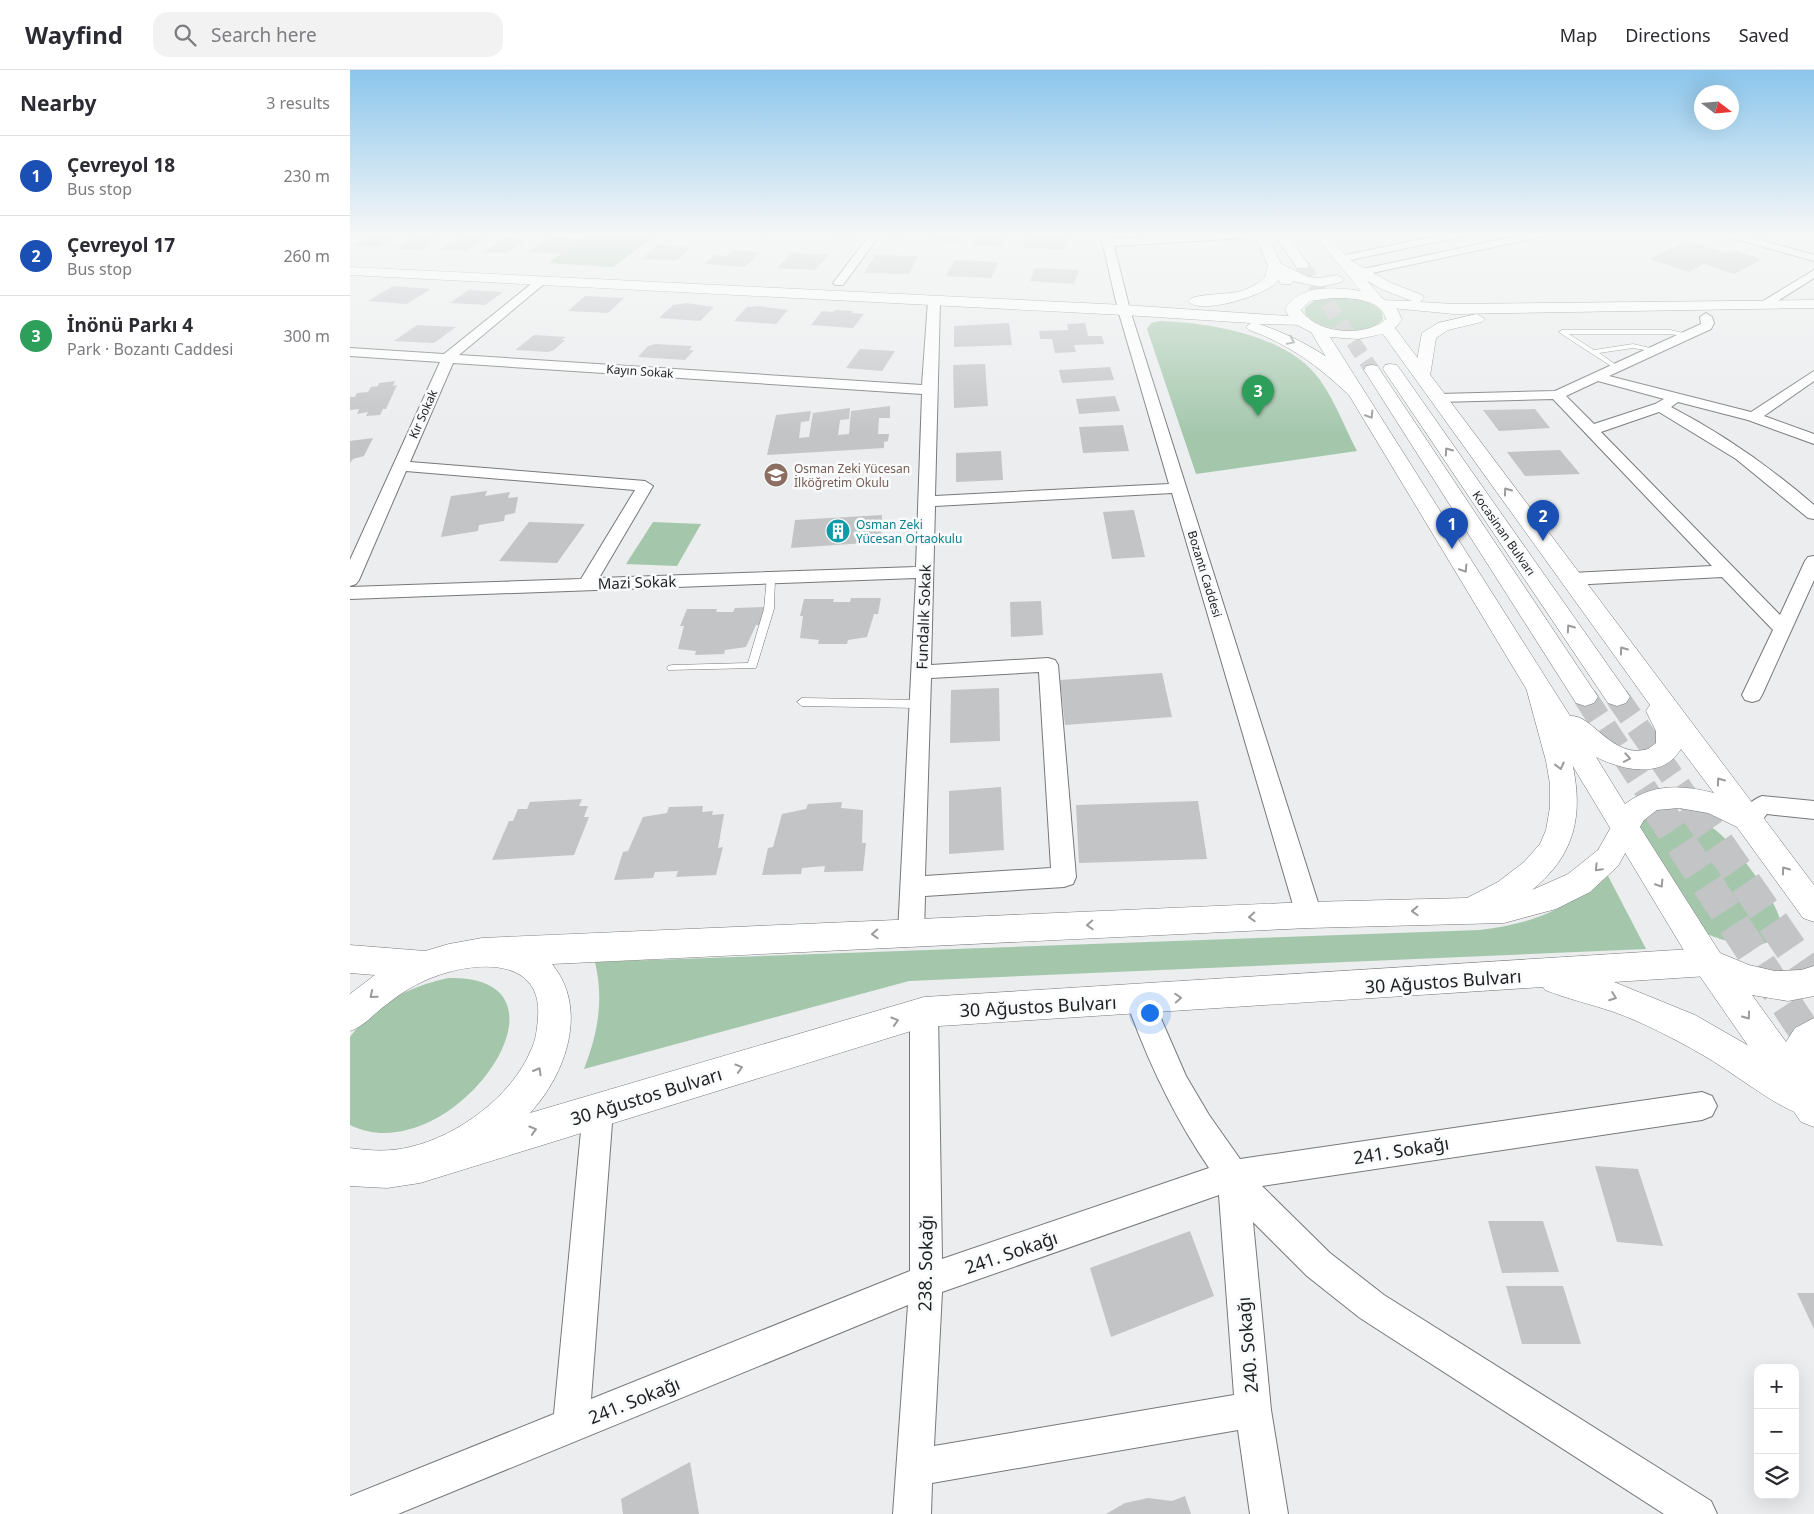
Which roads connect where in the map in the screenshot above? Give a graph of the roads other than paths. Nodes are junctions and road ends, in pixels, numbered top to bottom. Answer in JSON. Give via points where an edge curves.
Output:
{"nodes":[{"id":1,"x":519,"y":299,"type":"edge"},
{"id":2,"x":901,"y":299,"type":"edge"},
{"id":3,"x":1072,"y":299,"type":"edge"},
{"id":4,"x":1122,"y":299,"type":"edge"},
{"id":5,"x":1221,"y":299,"type":"edge"},
{"id":6,"x":1296,"y":299,"type":"edge"},
{"id":7,"x":1304,"y":299,"type":"edge"},
{"id":8,"x":1371,"y":299,"type":"edge"},
{"id":9,"x":1377,"y":299,"type":"edge"},
{"id":10,"x":1427,"y":299,"type":"edge"},
{"id":11,"x":1771,"y":299,"type":"edge"},
{"id":12,"x":934,"y":301,"type":"junction"},
{"id":13,"x":1298,"y":302,"type":"junction"},
{"id":14,"x":1379,"y":302,"type":"junction"},
{"id":15,"x":1123,"y":303,"type":"junction"},
{"id":16,"x":1263,"y":304,"type":"dead end"},
{"id":17,"x":1280,"y":304,"type":"dead end"},
{"id":18,"x":1764,"y":304,"type":"junction"},
{"id":19,"x":1814,"y":304,"type":"edge"},
{"id":20,"x":1193,"y":308,"type":"junction"},
{"id":21,"x":1483,"y":313,"type":"junction"},
{"id":22,"x":1814,"y":316,"type":"edge"},
{"id":23,"x":1706,"y":317,"type":"junction"},
{"id":24,"x":1309,"y":326,"type":"junction"},
{"id":25,"x":1390,"y":326,"type":"junction"},
{"id":26,"x":1690,"y":335,"type":"junction"},
{"id":27,"x":1656,"y":350,"type":"junction"},
{"id":28,"x":350,"y":352,"type":"edge"},
{"id":29,"x":1593,"y":352,"type":"junction"},
{"id":30,"x":448,"y":358,"type":"junction"},
{"id":31,"x":1617,"y":368,"type":"junction"},
{"id":32,"x":1814,"y":375,"type":"edge"},
{"id":33,"x":1422,"y":376,"type":"junction"},
{"id":34,"x":1596,"y":377,"type":"junction"},
{"id":35,"x":929,"y":390,"type":"junction"},
{"id":36,"x":1355,"y":391,"type":"junction"},
{"id":37,"x":1557,"y":395,"type":"junction"},
{"id":38,"x":1678,"y":397,"type":"junction"},
{"id":39,"x":1438,"y":398,"type":"junction"},
{"id":40,"x":1660,"y":407,"type":"junction"},
{"id":41,"x":1753,"y":417,"type":"junction"},
{"id":42,"x":1590,"y":430,"type":"junction"},
{"id":43,"x":1814,"y":439,"type":"edge"},
{"id":44,"x":400,"y":466,"type":"junction"},
{"id":45,"x":1179,"y":488,"type":"junction"},
{"id":46,"x":927,"y":501,"type":"junction"},
{"id":47,"x":1814,"y":514,"type":"edge"},
{"id":48,"x":1814,"y":561,"type":"edge"},
{"id":49,"x":1727,"y":571,"type":"junction"},
{"id":50,"x":925,"y":572,"type":"junction"},
{"id":51,"x":771,"y":577,"type":"junction"},
{"id":52,"x":1571,"y":579,"type":"junction"},
{"id":53,"x":350,"y":580,"type":"edge"},
{"id":54,"x":587,"y":584,"type":"junction"},
{"id":55,"x":350,"y":593,"type":"edge"},
{"id":56,"x":1782,"y":629,"type":"junction"},
{"id":57,"x":672,"y":668,"type":"dead end"},
{"id":58,"x":921,"y":672,"type":"junction"},
{"id":59,"x":1645,"y":680,"type":"junction"},
{"id":60,"x":1537,"y":686,"type":"junction"},
{"id":61,"x":1752,"y":695,"type":"dead end"},
{"id":62,"x":1584,"y":697,"type":"tunnel mouth"},
{"id":63,"x":1617,"y":697,"type":"tunnel mouth"},
{"id":64,"x":802,"y":702,"type":"dead end"},
{"id":65,"x":920,"y":704,"type":"junction"},
{"id":66,"x":1813,"y":807,"type":"edge"},
{"id":67,"x":1749,"y":820,"type":"junction"},
{"id":68,"x":1625,"y":828,"type":"junction"},
{"id":69,"x":912,"y":887,"type":"junction"},
{"id":70,"x":1814,"y":909,"type":"edge"},
{"id":71,"x":1463,"y":910,"type":"junction"},
{"id":72,"x":1309,"y":915,"type":"junction"},
{"id":73,"x":911,"y":933,"type":"junction"},
{"id":74,"x":490,"y":953,"type":"junction"},
{"id":75,"x":350,"y":959,"type":"edge"},
{"id":76,"x":1708,"y":962,"type":"junction"},
{"id":77,"x":425,"y":965,"type":"junction"},
{"id":78,"x":1532,"y":975,"type":"junction"},
{"id":79,"x":1814,"y":981,"type":"edge"},
{"id":80,"x":1139,"y":1000,"type":"junction"},
{"id":81,"x":924,"y":1012,"type":"junction"},
{"id":82,"x":350,"y":1016,"type":"edge"},
{"id":83,"x":1814,"y":1034,"type":"edge"},
{"id":84,"x":1702,"y":1106,"type":"dead end"},
{"id":85,"x":1814,"y":1108,"type":"edge"},
{"id":86,"x":598,"y":1110,"type":"junction"},
{"id":87,"x":420,"y":1164,"type":"junction"},
{"id":88,"x":356,"y":1171,"type":"edge"},
{"id":89,"x":1233,"y":1175,"type":"junction"},
{"id":90,"x":926,"y":1281,"type":"junction"},
{"id":91,"x":1253,"y":1410,"type":"junction"},
{"id":92,"x":571,"y":1425,"type":"junction"},
{"id":93,"x":914,"y":1468,"type":"junction"},
{"id":94,"x":352,"y":1514,"type":"edge"},
{"id":95,"x":912,"y":1514,"type":"edge"},
{"id":96,"x":1269,"y":1514,"type":"edge"},
{"id":97,"x":1698,"y":1514,"type":"edge"}],
"edges":[{"from":1,"to":30,"type":"street","name":"Kır Sokak"},
{"from":2,"to":12,"type":"main road"},
{"from":3,"to":15,"type":"main road"},
{"from":4,"to":15,"type":"street","name":"Bozantı Caddesi"},
{"from":5,"to":20,"type":"main road"},
{"from":6,"to":13,"type":"main road"},
{"from":7,"to":13,"type":"main road"},
{"from":8,"to":14,"type":"main road"},
{"from":9,"to":14,"type":"main road"},
{"from":10,"to":21,"type":"main road"},
{"from":11,"to":18,"type":"street"},
{"from":12,"to":15,"type":"main road"},
{"from":12,"to":35,"type":"street","name":"Fundalık Sokak"},
{"from":13,"to":17,"type":"main road"},
{"from":13,"to":24,"type":"main road","via":[[1294,314]]},
{"from":14,"to":21,"type":"main road"},
{"from":14,"to":25,"type":"main road","via":[[1392,312],[1394,320]]},
{"from":15,"to":20,"type":"main road"},
{"from":15,"to":45,"type":"street","name":"Bozantı Caddesi"},
{"from":16,"to":20,"type":"main road"},
{"from":18,"to":19,"type":"main road"},
{"from":18,"to":21,"type":"main road"},
{"from":20,"to":24,"type":"main road"},
{"from":20,"to":36,"type":"main road","one_way":true,"via":[[1292,342],[1322,360]]},
{"from":21,"to":23,"type":"main road"},
{"from":21,"to":25,"type":"main road"},
{"from":21,"to":33,"type":"main road","via":[[1432,332],[1426,341]]},
{"from":22,"to":23,"type":"main road"},
{"from":23,"to":26,"type":"street","via":[[1707,326]]},
{"from":24,"to":25,"type":"main road","via":[[1356,335],[1374,333]]},
{"from":24,"to":36,"type":"main road"},
{"from":25,"to":33,"type":"main road"},
{"from":26,"to":27,"type":"street"},
{"from":26,"to":29,"type":"lane","via":[[1670,332],[1562,332]]},
{"from":27,"to":29,"type":"lane","via":[[1633,346]]},
{"from":27,"to":31,"type":"street"},
{"from":28,"to":30,"type":"street","name":"Kayın Sokak"},
{"from":29,"to":31,"type":"lane"},
{"from":30,"to":35,"type":"street","name":"Kayın Sokak"},
{"from":30,"to":44,"type":"street","name":"Kır Sokak"},
{"from":31,"to":34,"type":"street"},
{"from":32,"to":41,"type":"street"},
{"from":33,"to":36,"type":"main road","via":[[1400,357],[1377,350],[1352,353],[1347,360]]},
{"from":33,"to":39,"type":"main road"},
{"from":34,"to":37,"type":"street"},
{"from":34,"to":38,"type":"street"},
{"from":35,"to":46,"type":"street","name":"Fundalık Sokak"},
{"from":36,"to":60,"type":"main road","one_way":true},
{"from":37,"to":39,"type":"street"},
{"from":37,"to":42,"type":"street"},
{"from":38,"to":40,"type":"street"},
{"from":38,"to":41,"type":"street"},
{"from":52,"to":39,"type":"main road","one_way":true},
{"from":40,"to":42,"type":"street"},
{"from":40,"to":47,"type":"street","via":[[1736,450]]},
{"from":41,"to":43,"type":"street"},
{"from":42,"to":49,"type":"street"},
{"from":44,"to":53,"type":"street","name":"Kır Sokak"},
{"from":44,"to":54,"type":"street","via":[[645,486]]},
{"from":45,"to":46,"type":"street"},
{"from":45,"to":72,"type":"street","name":"Bozantı Caddesi"},
{"from":46,"to":50,"type":"street","name":"Fundalık Sokak"},
{"from":48,"to":56,"type":"street"},
{"from":49,"to":52,"type":"street"},
{"from":49,"to":56,"type":"street"},
{"from":50,"to":51,"type":"street","name":"Mazi Sokak"},
{"from":50,"to":58,"type":"street","name":"Fundalık Sokak"},
{"from":51,"to":54,"type":"street","name":"Mazi Sokak"},
{"from":51,"to":57,"type":"lane","via":[[769,609],[752,666]]},
{"from":59,"to":52,"type":"main road","one_way":true},
{"from":54,"to":55,"type":"street","name":"Mazi Sokak"},
{"from":56,"to":61,"type":"street"},
{"from":58,"to":65,"type":"street","name":"Fundalık Sokak"},
{"from":58,"to":69,"type":"street","via":[[1048,665],[1064,877]]},
{"from":60,"to":59,"type":"main road","one_way":true,"via":[[1598,748],[1622,758],[1645,760],[1664,753],[1670,739]]},
{"from":67,"to":59,"type":"main road","one_way":true},
{"from":60,"to":68,"type":"main road"},
{"from":60,"to":71,"type":"main road","one_way":true,"via":[[1562,772],[1565,810],[1562,826],[1548,854],[1524,880],[1486,902]]},
{"from":63,"to":62,"type":"main road","name":"Kocasinan Bulvarı","one_way":true,"via":[[1382,370]]},
{"from":64,"to":65,"type":"lane"},
{"from":65,"to":69,"type":"street","name":"Fundalık Sokak"},
{"from":66,"to":67,"type":"street","via":[[1762,805]]},
{"from":67,"to":68,"type":"main road","via":[[1717,805],[1670,797],[1644,803],[1628,818]]},
{"from":70,"to":67,"type":"main road","one_way":true},
{"from":68,"to":71,"type":"main road","one_way":true,"via":[[1618,843],[1595,871],[1563,892],[1504,910]]},
{"from":68,"to":76,"type":"main road","one_way":true},
{"from":69,"to":73,"type":"street","name":"Fundalık Sokak"},
{"from":71,"to":72,"type":"main road","one_way":true},
{"from":72,"to":73,"type":"main road","one_way":true},
{"from":73,"to":74,"type":"main road","one_way":true},
{"from":74,"to":77,"type":"main road","via":[[447,957]]},
{"from":87,"to":74,"type":"main road","one_way":true,"via":[[446,1153],[495,1122],[532,1081],[553,1038],[555,1009],[549,984],[526,962],[509,955]]},
{"from":75,"to":77,"type":"main road"},
{"from":76,"to":78,"type":"main road","name":"30 Ağustos Bulvarı"},
{"from":76,"to":79,"type":"main road","via":[[1745,980],[1764,984],[1799,986]]},
{"from":76,"to":85,"type":"main road","one_way":true},
{"from":77,"to":82,"type":"main road","one_way":true,"via":[[380,990]]},
{"from":80,"to":78,"type":"main road","name":"30 Ağustos Bulvarı","one_way":true},
{"from":78,"to":85,"type":"main road","one_way":true,"via":[[1596,992],[1661,1016],[1737,1056]]},
{"from":80,"to":81,"type":"main road","name":"30 Ağustos Bulvarı"},
{"from":80,"to":89,"type":"street","via":[[1179,1095]]},
{"from":86,"to":81,"type":"main road","name":"30 Ağustos Bulvarı","one_way":true},
{"from":81,"to":90,"type":"street","name":"238. Sokağı"},
{"from":83,"to":85,"type":"main road","via":[[1803,1041],[1797,1063]]},
{"from":84,"to":89,"type":"street","name":"241. Sokağı"},
{"from":87,"to":86,"type":"main road","name":"30 Ağustos Bulvarı","one_way":true},
{"from":86,"to":92,"type":"street"},
{"from":87,"to":88,"type":"main road","via":[[394,1170]]},
{"from":89,"to":90,"type":"street","name":"241. Sokağı"},
{"from":89,"to":91,"type":"street","name":"240. Sokağı"},
{"from":89,"to":97,"type":"street","via":[[1309,1257],[1356,1295]]},
{"from":90,"to":92,"type":"street","name":"241. Sokağı"},
{"from":90,"to":93,"type":"street","name":"238. Sokağı"},
{"from":91,"to":93,"type":"street"},
{"from":91,"to":96,"type":"street","name":"240. Sokağı"},
{"from":92,"to":94,"type":"street","name":"241. Sokağı"},
{"from":93,"to":95,"type":"street","name":"238. Sokağı"}]}
